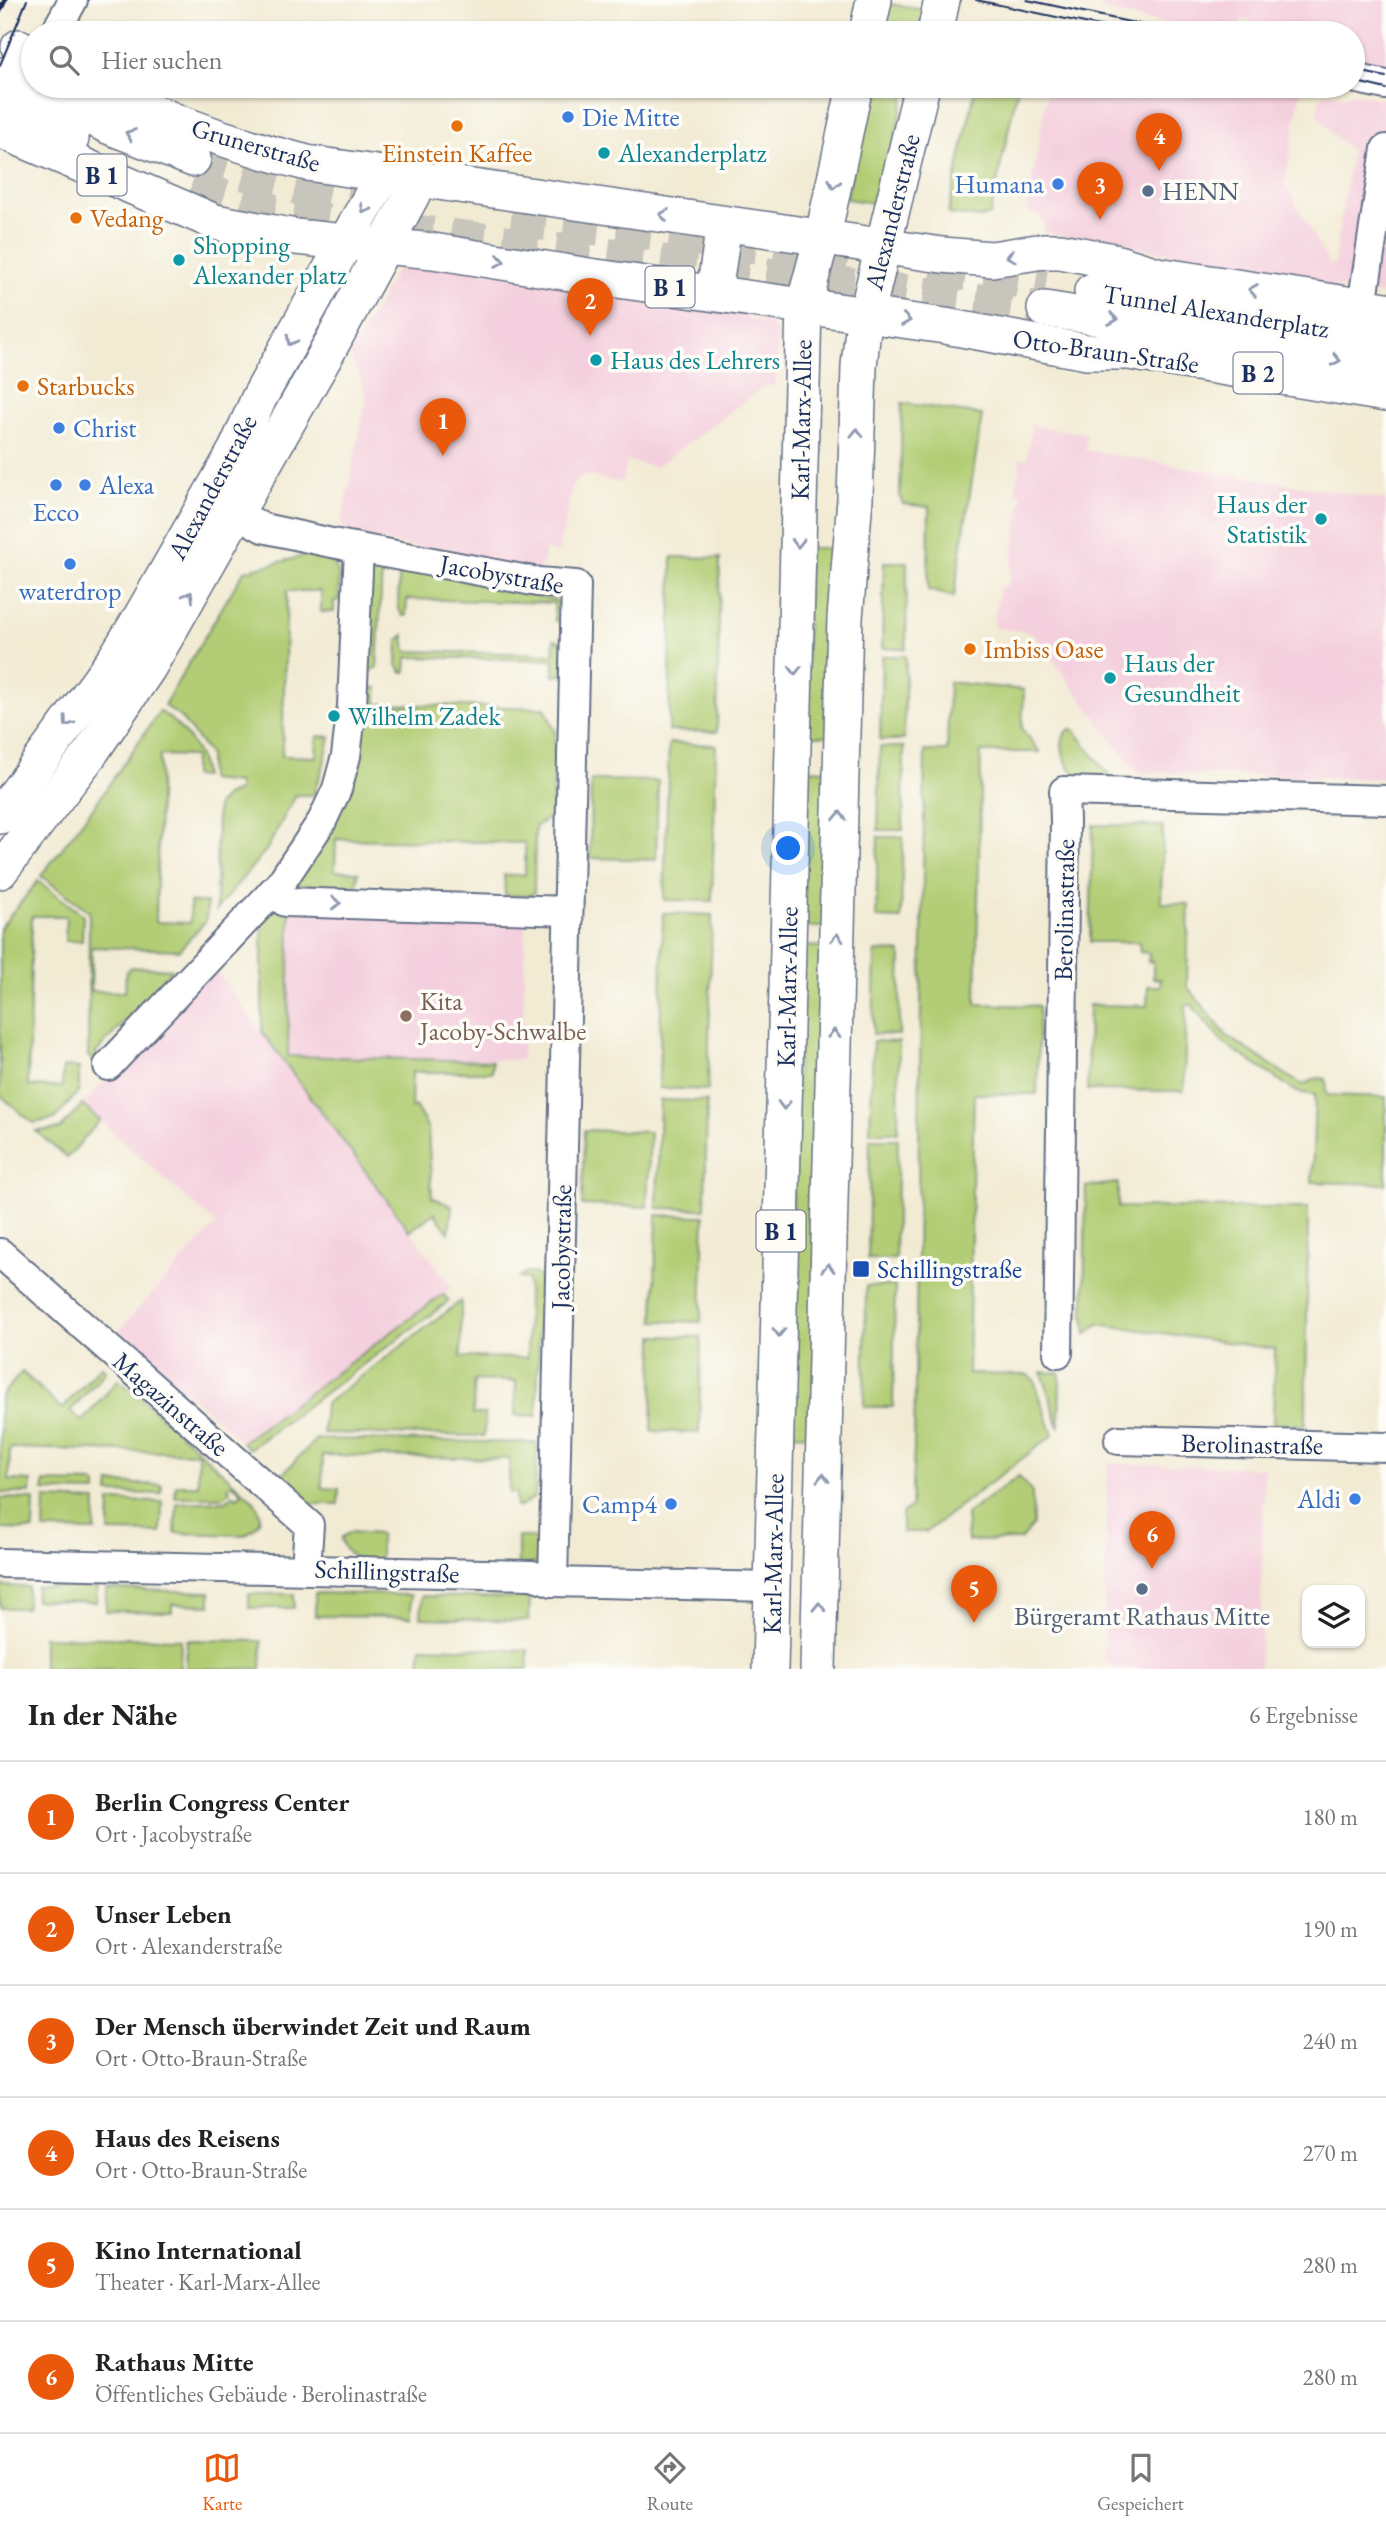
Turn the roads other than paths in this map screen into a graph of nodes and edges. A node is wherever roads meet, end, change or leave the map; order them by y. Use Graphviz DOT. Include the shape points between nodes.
graph roads {
  1 [pos="73,0"];
  2 [pos="874,0"];
  3 [pos="942,0"];
  4 [pos="62,21"];
  5 [pos="870,21"];
  6 [pos="937,21"];
  7 [pos="1365,81"];
  8 [pos="1386,85"];
  9 [pos="62,98"];
  10 [pos="123,98"];
  11 [pos="852,98"];
  12 [pos="919,98"];
  13 [pos="3,140"];
  14 [pos="1386,149"];
  15 [pos="192,173"];
  16 [pos="383,175"];
  17 [pos="419,180"];
  18 [pos="724,224"];
  19 [pos="822,238"];
  20 [pos="346,242"];
  21 [pos="385,246"];
  22 [pos="883,248"];
  23 [pos="713,293"];
  24 [pos="804,305"];
  25 [pos="1374,308"];
  26 [pos="867,315"];
  27 [pos="1386,337"];
  28 [pos="1386,369"];
  29 [pos="1386,394"];
  30 [pos="236,513"];
  31 [pos="359,548"];
  32 [pos="1386,800"];
  33 [pos="0,816"];
  34 [pos="0,871"];
  35 [pos="272,892"];
  36 [pos="568,911"];
  37 [pos="108,1066"];
  38 [pos="0,1254"];
  39 [pos="1058,1353"];
  40 [pos="1119,1440"];
  41 [pos="1386,1447"];
  42 [pos="0,1563"];
  43 [pos="306,1569"];
  44 [pos="553,1582"];
  45 [pos="773,1587"];
  46 [pos="771,1669"];
  47 [pos="818,1669"];
  1 -- 4 [label="street"];
  2 -- 5 [label="main road"];
  3 -- 6 [label="main road"];
  7 -- 8 [label="street"];
  9 -- 15 [label="main road"];
  10 -- 16 [label="main road, Grunerstraße" via="264,152"];
  11 -- 19 [label="main road, one-way"];
  12 -- 22 [label="main road, Alexanderstraße"];
  13 -- 20 [label="main road, B 1" via="215,222"];
  14 -- 25 [label="street"];
  16 -- 17 [label="main road"];
  16 -- 20 [label="main road, Alexanderstraße, one-way"];
  18 -- 17 [label="main road, one-way"];
  17 -- 21 [label="main road, Alexanderstraße"];
  18 -- 19 [label="main road"];
  18 -- 23 [label="main road"];
  19 -- 22 [label="main road"];
  19 -- 24 [label="main road, Karl-Marx-Allee"];
  20 -- 21 [label="main road, B 1"];
  20 -- 33 [label="main road, Alexanderstraße, one-way" via="141,617"];
  21 -- 23 [label="main road, Alexanderstraße / B 1, one-way"];
  21 -- 30 [label="main road, Alexanderstraße"];
  25 -- 22 [label="main road, one-way" via="1157,275 1060,251 975,259"];
  22 -- 26 [label="main road, Alexanderstraße / B 1"];
  23 -- 24 [label="main road, Alexanderstraße / B 1"];
  24 -- 26 [label="main road, Alexanderstraße / B 2"];
  24 -- 45 [label="main road, Karl-Marx-Allee / B 1, one-way"];
  26 -- 29 [label="main road, Otto-Braun-Straße / B 2, one-way"];
  47 -- 26 [label="main road, Karl-Marx-Allee / B 1, one-way" via="846,592 855,499 859,354"];
  27 -- 28 [label="main road, Tunnel Alexanderplatz, one-way" via="1046,297 1171,329"];
  30 -- 31 [label="street, Jacobystraße" via="263,528"];
  34 -- 30 [label="main road, Alexanderstraße, one-way" via="133,691"];
  31 -- 35 [label="street" via="346,756 322,821"];
  31 -- 36 [label="street, Jacobystraße" via="576,585"];
  32 -- 39 [label="street, Berolinastraße" via="1064,791"];
  35 -- 36 [label="street, one-way" via="285,902"];
  35 -- 37 [label="street"];
  36 -- 44 [label="street, Jacobystraße"];
  38 -- 43 [label="street, Magazinstraße" via="309,1525"];
  40 -- 41 [label="street, Berolinastraße"];
  42 -- 43 [label="street, Schillingstraße"];
  43 -- 44 [label="street, Schillingstraße" via="532,1575"];
  44 -- 45 [label="street, Schillingstraße"];
  45 -- 46 [label="main road, Karl-Marx-Allee / B 1"];
}
